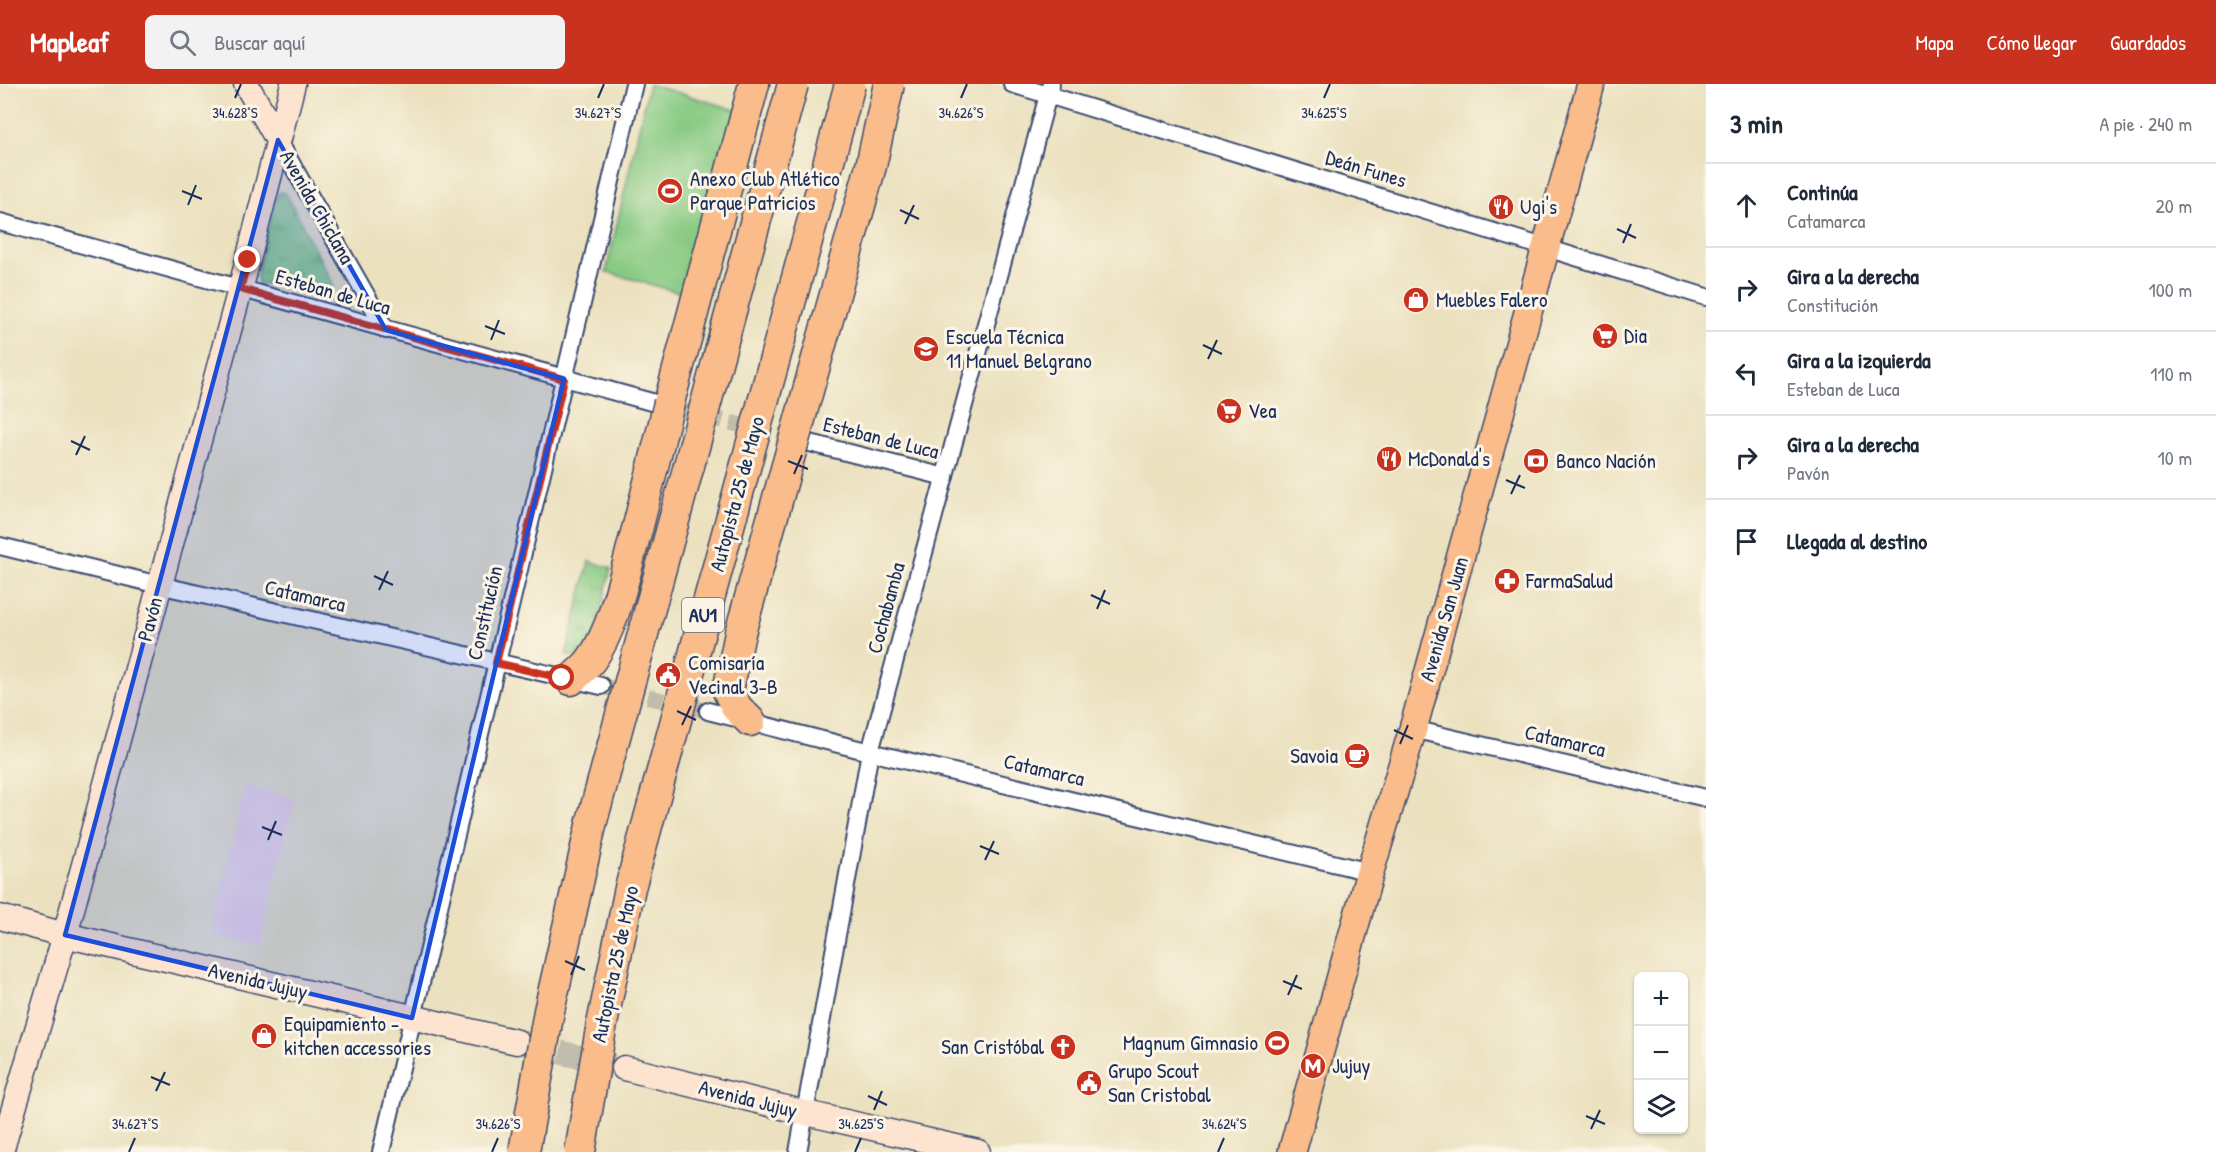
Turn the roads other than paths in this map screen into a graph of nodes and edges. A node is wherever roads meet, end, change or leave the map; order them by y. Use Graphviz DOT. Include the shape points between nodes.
graph roads {
  1 [pos="246,84"];
  2 [pos="293,84"];
  3 [pos="634,84"];
  4 [pos="754,84"];
  5 [pos="793,84"];
  6 [pos="850,84"];
  7 [pos="890,84"];
  8 [pos="1012,84"];
  9 [pos="1591,84"];
  10 [pos="1050,90"];
  11 [pos="278,140"];
  12 [pos="0,222"];
  13 [pos="1547,248"];
  14 [pos="240,289"];
  15 [pos="1706,297"];
  16 [pos="386,330"];
  17 [pos="564,379"];
  18 [pos="655,403"];
  19 [pos="806,442"];
  20 [pos="945,477"];
  21 [pos="0,546"];
  22 [pos="159,585"];
  23 [pos="496,663"];
  24 [pos="571,680"];
  25 [pos="601,686"];
  26 [pos="708,711"];
  27 [pos="750,721"];
  28 [pos="1413,729"];
  29 [pos="870,752"];
  30 [pos="1706,798"];
  31 [pos="1370,872"];
  32 [pos="0,917"];
  33 [pos="64,935"];
  34 [pos="412,1018"];
  35 [pos="517,1042"];
  36 [pos="624,1068"];
  37 [pos="806,1113"];
  38 [pos="1,1152"];
  39 [pos="381,1152"];
  40 [pos="524,1152"];
  41 [pos="580,1152"];
  42 [pos="798,1152"];
  43 [pos="978,1152"];
  44 [pos="1292,1152"];
  1 -- 11 [label="street, Avenida Chiclana"];
  2 -- 11 [label="street, Pavón"];
  3 -- 17 [label="street, Constitución"];
  4 -- 24 [label="highway, bridge" via="610,621 591,660"];
  5 -- 40 [label="highway, AU1, bridge" via="592,821 549,1011"];
  6 -- 41 [label="highway, Autopista 25 de Mayo / AU1, bridge" via="630,888"];
  7 -- 27 [label="highway, bridge" via="871,166 740,633 728,691 736,708"];
  8 -- 10 [label="street, Deán Funes"];
  9 -- 13 [label="main road, Avenida San Juan"];
  10 -- 13 [label="street, Deán Funes"];
  10 -- 20 [label="street, Cochabamba"];
  11 -- 14 [label="street, Pavón"];
  11 -- 16 [label="street, Avenida Chiclana"];
  12 -- 14 [label="street, Esteban de Luca"];
  13 -- 15 [label="street, Deán Funes"];
  13 -- 28 [label="main road, Avenida San Juan"];
  14 -- 16 [label="street, Esteban de Luca"];
  14 -- 22 [label="street, Pavón"];
  16 -- 17 [label="street, Esteban de Luca"];
  17 -- 18 [label="street, Esteban de Luca"];
  17 -- 23 [label="street, Constitución"];
  19 -- 20 [label="street, Esteban de Luca"];
  20 -- 29 [label="street, Cochabamba"];
  21 -- 22 [label="street, Catamarca"];
  22 -- 23 [label="street, Catamarca"];
  22 -- 33 [label="street, Pavón"];
  23 -- 24 [label="street, Catamarca"];
  23 -- 34 [label="street, Constitución"];
  24 -- 25 [label="street, Catamarca"];
  26 -- 27 [label="street, Catamarca"];
  27 -- 29 [label="street, Catamarca"];
  28 -- 30 [label="street, Catamarca"];
  28 -- 31 [label="main road, Avenida San Juan"];
  29 -- 31 [label="street, Catamarca"];
  29 -- 37 [label="street, Cochabamba"];
  31 -- 44 [label="main road, Avenida San Juan"];
  32 -- 33 [label="street, Avenida Jujuy"];
  33 -- 34 [label="street, Avenida Jujuy"];
  33 -- 38 [label="street, Pavón"];
  34 -- 35 [label="street, Avenida Jujuy"];
  34 -- 39 [label="street, Constitución"];
  36 -- 37 [label="street, Avenida Jujuy"];
  37 -- 42 [label="street, Cochabamba"];
  37 -- 43 [label="street, Avenida Jujuy"];
}
